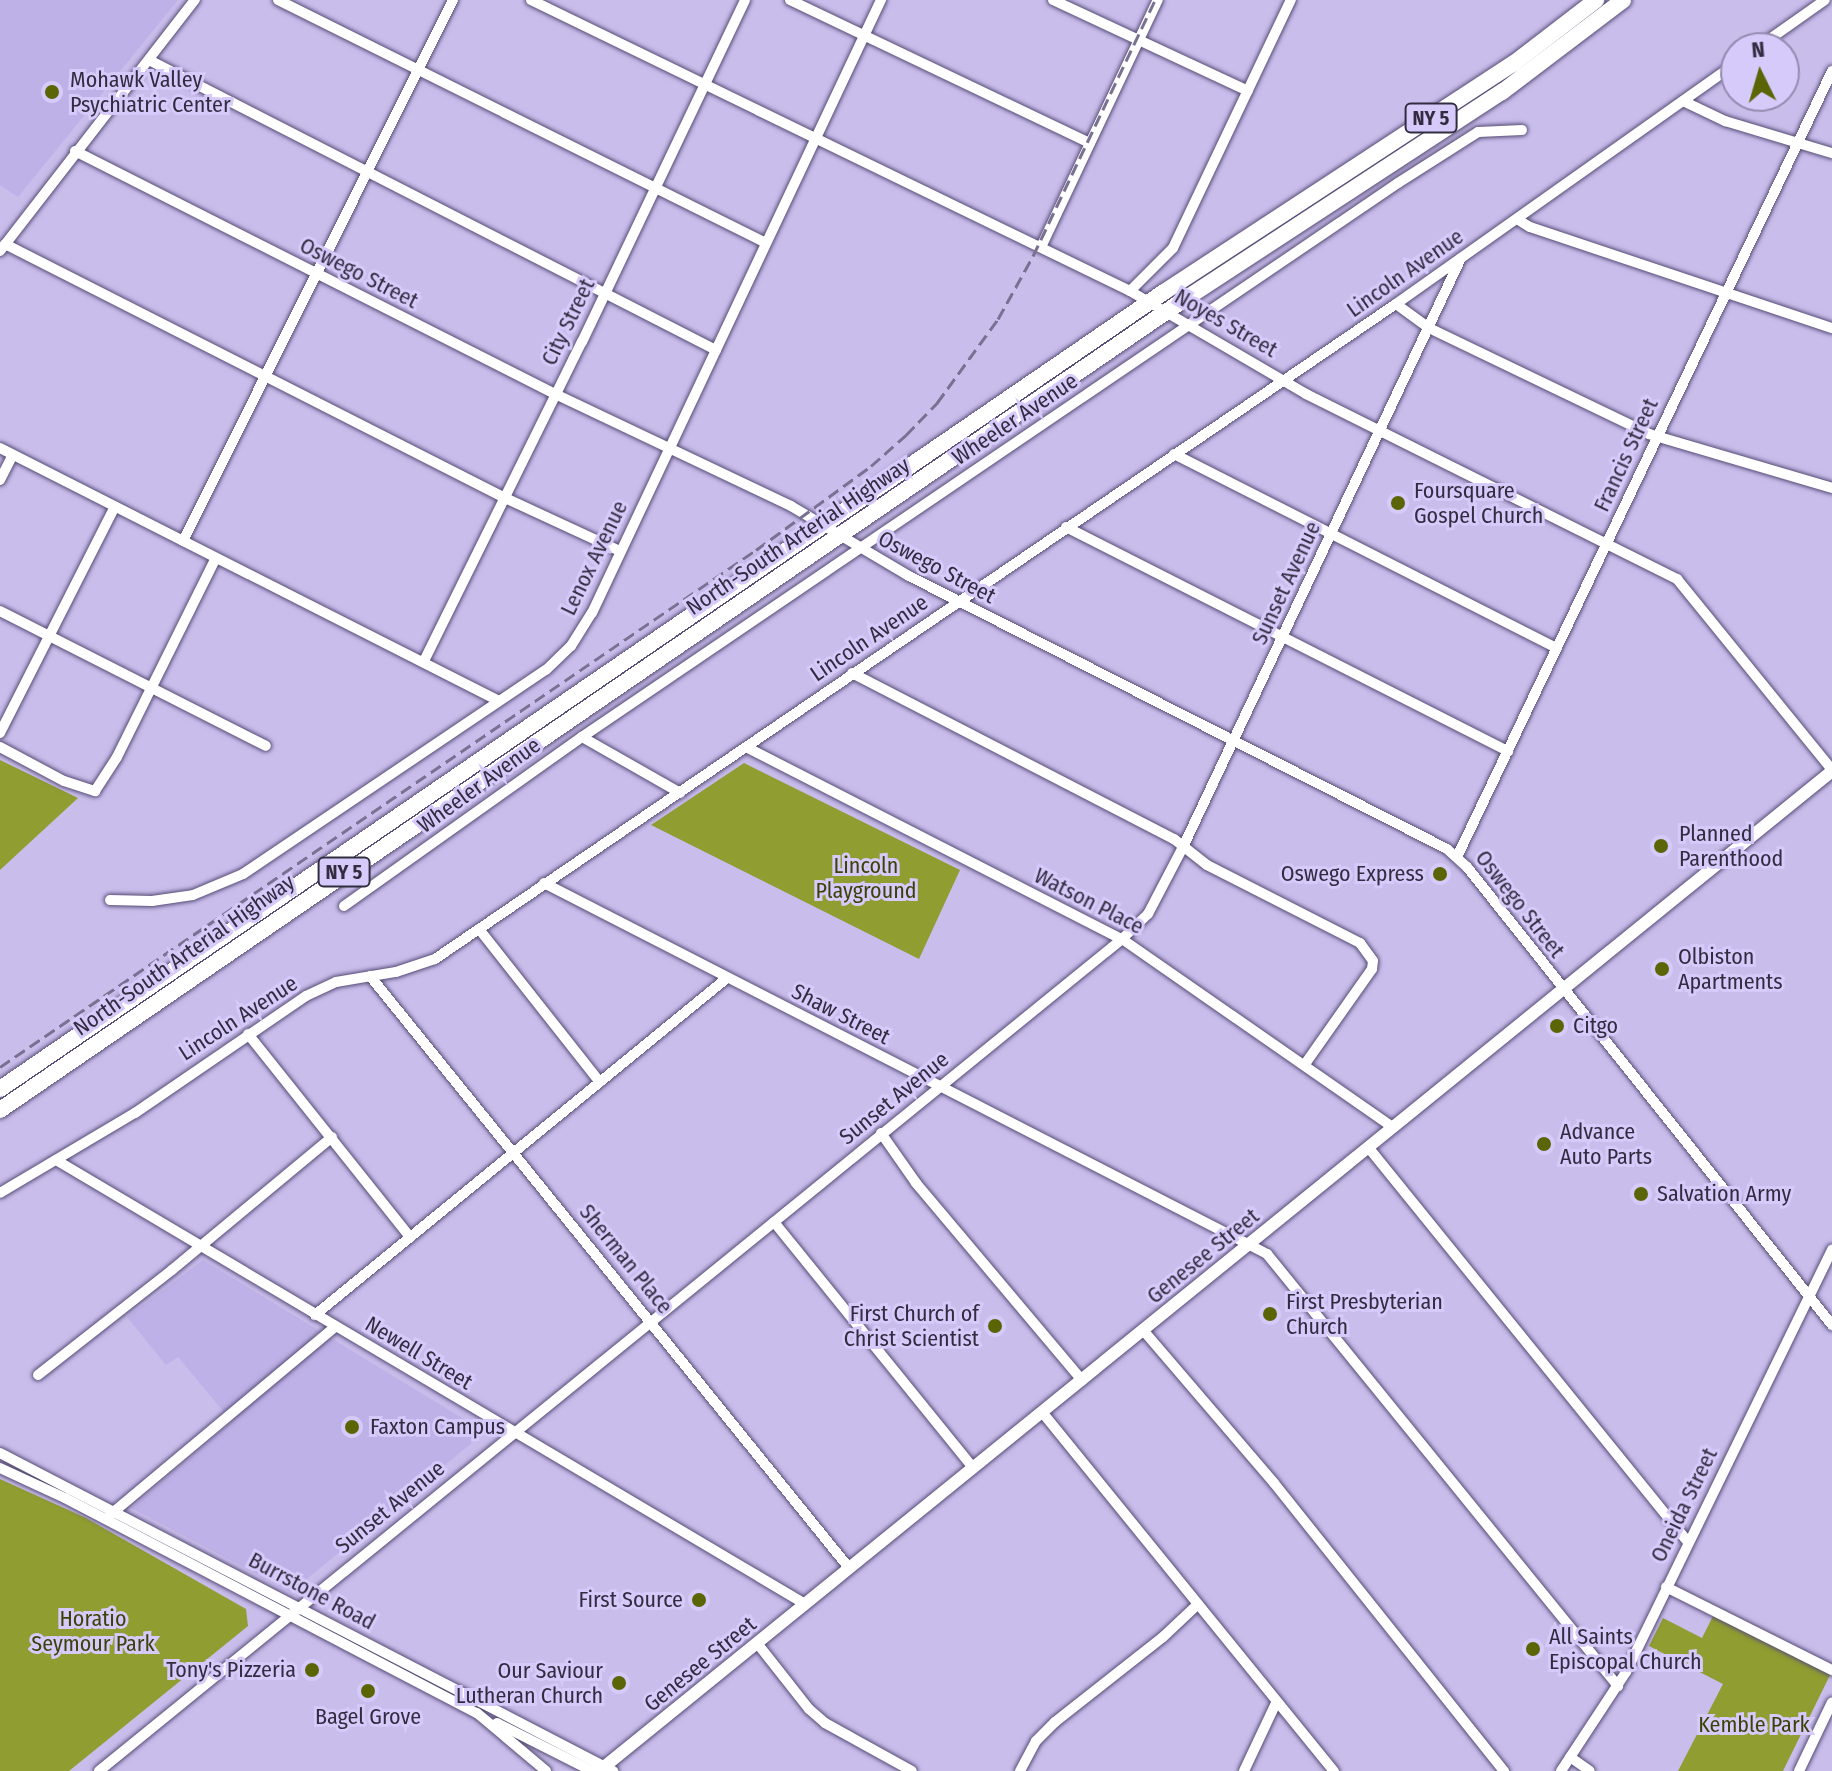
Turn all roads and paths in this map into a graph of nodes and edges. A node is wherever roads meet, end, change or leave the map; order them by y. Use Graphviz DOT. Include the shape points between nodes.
graph roads {
  1 [pos="195,0"];
  2 [pos="278,0"];
  3 [pos="453,0"];
  4 [pos="531,0"];
  5 [pos="745,0"];
  6 [pos="790,0"];
  7 [pos="881,0"];
  8 [pos="1053,0"];
  9 [pos="1158,0"];
  10 [pos="1290,0"];
  11 [pos="1596,0"];
  12 [pos="1623,0"];
  13 [pos="1825,0"];
  14 [pos="1780,32"];
  15 [pos="864,36"];
  16 [pos="1138,41"];
  17 [pos="149,60"];
  18 [pos="419,70"];
  19 [pos="1720,74"];
  20 [pos="1831,75"];
  21 [pos="705,86"];
  22 [pos="1248,91"];
  23 [pos="1683,101"];
  24 [pos="1522,130"];
  25 [pos="816,139"];
  26 [pos="1797,142"];
  27 [pos="1090,143"];
  28 [pos="75,151"];
  29 [pos="1832,153"];
  30 [pos="368,172"];
  31 [pos="654,187"];
  32 [pos="1517,219"];
  33 [pos="766,243"];
  34 [pos="2,247"];
  35 [pos="1041,247"];
  36 [pos="1461,258"];
  37 [pos="314,274"];
  38 [pos="605,291"];
  39 [pos="1130,291"];
  40 [pos="1724,293"];
  41 [pos="1150,302"];
  42 [pos="1396,304"];
  43 [pos="1166,312"];
  44 [pos="1190,325"];
  45 [pos="1429,328"];
  46 [pos="1832,328"];
  47 [pos="716,350"];
  48 [pos="264,376"];
  49 [pos="1283,380"];
  50 [pos="555,394"];
  51 [pos="1380,430"];
  52 [pos="1658,436"];
  53 [pos="0,448"];
  54 [pos="670,448"];
  55 [pos="1174,454"];
  56 [pos="13,455"];
  57 [pos="0,480"];
  58 [pos="1832,488"];
  59 [pos="503,497"];
  60 [pos="115,506"];
  61 [pos="821,525"];
  62 [pos="1066,527"];
  63 [pos="1331,534"];
  64 [pos="838,536"];
  65 [pos="183,541"];
  66 [pos="1607,543"];
  67 [pos="859,548"];
  68 [pos="620,551"];
  69 [pos="216,558"];
  70 [pos="958,601"];
  71 [pos="0,611"];
  72 [pos="50,635"];
  73 [pos="1283,636"];
  74 [pos="1556,648"];
  75 [pos="424,661"];
  76 [pos="852,673"];
  77 [pos="151,687"];
  78 [pos="499,701"];
  79 [pos="0,733"];
  80 [pos="582,737"];
  81 [pos="1234,739"];
  82 [pos="266,746"];
  83 [pos="0,747"];
  84 [pos="746,747"];
  85 [pos="1508,751"];
  86 [pos="1832,770"];
  87 [pos="680,793"];
  88 [pos="1183,847"];
  89 [pos="1457,857"];
  90 [pos="544,883"];
  91 [pos="110,900"];
  92 [pos="344,906"];
  93 [pos="479,929"];
  94 [pos="1122,939"];
  95 [pos="370,976"];
  96 [pos="727,978"];
  97 [pos="1562,989"];
  98 [pos="248,1034"];
  99 [pos="1305,1064"];
  100 [pos="600,1082"];
  101 [pos="940,1087"];
  102 [pos="0,1089"];
  103 [pos="0,1110"];
  104 [pos="1393,1127"];
  105 [pos="881,1133"];
  106 [pos="332,1137"];
  107 [pos="1368,1147"];
  108 [pos="513,1152"];
  109 [pos="56,1160"];
  110 [pos="0,1193"];
  111 [pos="774,1222"];
  112 [pos="410,1237"];
  113 [pos="1250,1243"];
  114 [pos="199,1246"];
  115 [pos="1832,1250"];
  116 [pos="1808,1296"];
  117 [pos="315,1315"];
  118 [pos="651,1319"];
  119 [pos="1832,1325"];
  120 [pos="335,1327"];
  121 [pos="1143,1330"];
  122 [pos="38,1375"];
  123 [pos="1082,1380"];
  124 [pos="1042,1412"];
  125 [pos="514,1432"];
  126 [pos="0,1453"];
  127 [pos="0,1468"];
  128 [pos="973,1468"];
  129 [pos="110,1515"];
  130 [pos="1688,1542"];
  131 [pos="849,1568"];
  132 [pos="1666,1587"];
  133 [pos="805,1604"];
  134 [pos="1198,1604"];
  135 [pos="300,1606"];
  136 [pos="289,1614"];
  137 [pos="757,1643"];
  138 [pos="1832,1670"];
  139 [pos="1618,1686"];
  140 [pos="1277,1701"];
  141 [pos="1832,1702"];
  142 [pos="477,1713"];
  143 [pos="1570,1757"];
  144 [pos="114,1766"];
  145 [pos="602,1770"];
  146 [pos="99,1771"];
  147 [pos="546,1771"];
  148 [pos="912,1771"];
  149 [pos="1020,1771"];
  150 [pos="1244,1771"];
  151 [pos="1334,1771"];
  152 [pos="1504,1771"];
  153 [pos="1561,1771"];
  154 [pos="1590,1771"];
  155 [pos="1799,1771"];
  1 -- 17 [label="street"];
  2 -- 18 [label="street"];
  3 -- 18 [label="street"];
  4 -- 21 [label="street, Noyes Street"];
  5 -- 21 [label="street, City Street"];
  6 -- 15 [label="street"];
  7 -- 15 [label="street, Lenox Avenue"];
  8 -- 16 [label="street"];
  9 -- 16 [label="street"];
  10 -- 22 [label="street"];
  11 -- 41 [label="highway, North-South Arterial Highway / NY 5" via="1513,64"];
  12 -- 43 [label="highway, North-South Arterial Highway / NY 5" via="1502,92"];
  13 -- 14 [label="street"];
  15 -- 25 [label="street, Lenox Avenue"];
  15 -- 27 [label="street"];
  16 -- 22 [label="street"];
  16 -- 27 [label="street"];
  17 -- 28 [label="street"];
  17 -- 30 [label="street"];
  18 -- 30 [label="street"];
  18 -- 31 [label="street"];
  19 -- 23 [label="street, Lincoln Avenue"];
  20 -- 26 [label="street, Francis Street"];
  21 -- 25 [label="street, Noyes Street"];
  21 -- 31 [label="street, City Street"];
  22 -- 39 [label="street" via="1173,248"];
  23 -- 26 [label="street" via="1725,121"];
  23 -- 32 [label="street, Lincoln Avenue"];
  24 -- 44 [label="street, Wheeler Avenue" via="1478,132"];
  25 -- 33 [label="street, Lenox Avenue"];
  25 -- 35 [label="street, Noyes Street"];
  26 -- 29 [label="street"];
  26 -- 40 [label="street, Francis Street"];
  27 -- 35 [label="street"];
  28 -- 34 [label="street"];
  28 -- 37 [label="street, Oswego Street"];
  30 -- 37 [label="street"];
  30 -- 38 [label="street"];
  31 -- 33 [label="street"];
  31 -- 38 [label="street, City Street"];
  32 -- 36 [label="street, Lincoln Avenue"];
  32 -- 40 [label="street"];
  33 -- 47 [label="street, Lenox Avenue"];
  34 -- 48 [label="street"];
  35 -- 39 [label="street, Noyes Street"];
  36 -- 42 [label="street, Lincoln Avenue"];
  36 -- 45 [label="street, Sunset Avenue"];
  37 -- 48 [label="street"];
  37 -- 50 [label="street, Oswego Street"];
  38 -- 47 [label="street"];
  38 -- 50 [label="street, City Street"];
  39 -- 41 [label="street, Noyes Street"];
  40 -- 46 [label="street"];
  40 -- 52 [label="street, Francis Street"];
  41 -- 43 [label="street, Noyes Street"];
  41 -- 61 [label="highway, North-South Arterial Highway / NY 5"];
  42 -- 45 [label="street"];
  42 -- 49 [label="street, Lincoln Avenue"];
  43 -- 44 [label="street, Noyes Street"];
  43 -- 64 [label="highway, North-South Arterial Highway / NY 5"];
  44 -- 49 [label="street, Noyes Street"];
  44 -- 67 [label="street, Wheeler Avenue"];
  45 -- 51 [label="street, Sunset Avenue"];
  45 -- 52 [label="street"];
  47 -- 54 [label="street, Lenox Avenue"];
  48 -- 59 [label="street"];
  48 -- 65 [label="street"];
  49 -- 51 [label="street, Noyes Street"];
  49 -- 55 [label="street, Lincoln Avenue"];
  50 -- 54 [label="street, Oswego Street"];
  50 -- 59 [label="street, City Street"];
  51 -- 63 [label="street, Sunset Avenue"];
  51 -- 66 [label="street, Noyes Street"];
  52 -- 58 [label="street"];
  52 -- 66 [label="street, Francis Street"];
  53 -- 56 [label="street"];
  54 -- 61 [label="street, Oswego Street"];
  54 -- 68 [label="street, Lenox Avenue"];
  55 -- 62 [label="street, Lincoln Avenue"];
  55 -- 63 [label="street"];
  56 -- 57 [label="street"];
  56 -- 60 [label="street"];
  59 -- 68 [label="street"];
  59 -- 75 [label="street, City Street"];
  60 -- 65 [label="street"];
  60 -- 72 [label="street"];
  61 -- 64 [label="street, Oswego Street"];
  61 -- 102 [label="highway, North-South Arterial Highway / NY 5"];
  62 -- 70 [label="street, Lincoln Avenue"];
  62 -- 73 [label="street"];
  63 -- 73 [label="street, Sunset Avenue"];
  63 -- 74 [label="street"];
  64 -- 67 [label="street, Oswego Street"];
  64 -- 103 [label="highway, North-South Arterial Highway / NY 5"];
  65 -- 69 [label="street"];
  66 -- 74 [label="street, Francis Street"];
  66 -- 86 [label="street, Noyes Street" via="1677,579"];
  67 -- 70 [label="street, Oswego Street"];
  67 -- 80 [label="street, Wheeler Avenue"];
  68 -- 78 [label="street, Lenox Avenue" via="571,646"];
  69 -- 75 [label="street"];
  69 -- 77 [label="street"];
  70 -- 76 [label="street, Lincoln Avenue"];
  70 -- 81 [label="street, Oswego Street"];
  71 -- 72 [label="street"];
  72 -- 77 [label="street"];
  72 -- 79 [label="street"];
  73 -- 81 [label="street, Sunset Avenue"];
  73 -- 85 [label="street"];
  74 -- 85 [label="street, Francis Street"];
  75 -- 78 [label="street"];
  76 -- 84 [label="street, Lincoln Avenue"];
  76 -- 88 [label="street"];
  77 -- 82 [label="street"];
  77 -- 83 [label="street" via="101,785 90,792"];
  78 -- 91 [label="street, Lenox Avenue" via="220,887 152,901"];
  80 -- 87 [label="street"];
  80 -- 92 [label="street, Wheeler Avenue"];
  81 -- 88 [label="street, Sunset Avenue"];
  81 -- 89 [label="street, Oswego Street"];
  84 -- 87 [label="street, Lincoln Avenue"];
  84 -- 94 [label="street, Watson Place"];
  85 -- 89 [label="street, Francis Street"];
  86 -- 97 [label="main road, Genesee Street"];
  87 -- 90 [label="street, Lincoln Avenue"];
  88 -- 94 [label="street, Sunset Avenue" via="1159,898"];
  88 -- 99 [label="street" via="1207,865 1360,943 1373,961"];
  89 -- 97 [label="street, Oswego Street"];
  90 -- 93 [label="street, Lincoln Avenue"];
  90 -- 96 [label="street, Shaw Street"];
  93 -- 95 [label="street, Lincoln Avenue" via="420,966"];
  93 -- 100 [label="street"];
  94 -- 99 [label="street, Watson Place"];
  94 -- 101 [label="street, Sunset Avenue"];
  95 -- 98 [label="street, Lincoln Avenue" via="336,982 306,996"];
  95 -- 108 [label="street, Sherman Place"];
  96 -- 100 [label="street"];
  96 -- 101 [label="street, Shaw Street"];
  97 -- 104 [label="main road, Genesee Street"];
  97 -- 116 [label="street, Oswego Street"];
  98 -- 106 [label="street"];
  98 -- 109 [label="street, Lincoln Avenue" via="135,1113"];
  99 -- 104 [label="street, Watson Place"];
  100 -- 108 [label="street"];
  101 -- 105 [label="street, Sunset Avenue"];
  101 -- 113 [label="street, Shaw Street"];
  104 -- 107 [label="main road, Genesee Street"];
  105 -- 111 [label="street, Sunset Avenue"];
  105 -- 123 [label="street" via="916,1183"];
  106 -- 112 [label="street"];
  106 -- 114 [label="street"];
  107 -- 113 [label="main road, Genesee Street"];
  107 -- 130 [label="street"];
  108 -- 112 [label="street"];
  108 -- 118 [label="street, Sherman Place"];
  109 -- 110 [label="street, Lincoln Avenue"];
  109 -- 114 [label="street, Newell Street"];
  111 -- 118 [label="street, Sunset Avenue"];
  111 -- 128 [label="street"];
  112 -- 117 [label="street"];
  113 -- 121 [label="main road, Genesee Street"];
  113 -- 139 [label="street, Shaw Street" via="1277,1264"];
  114 -- 117 [label="street, Newell Street"];
  114 -- 122 [label="street"];
  115 -- 116 [label="street, Oneida Street"];
  116 -- 119 [label="street, Oswego Street"];
  116 -- 130 [label="street, Oneida Street"];
  117 -- 120 [label="street, Newell Street"];
  118 -- 125 [label="street, Sunset Avenue"];
  118 -- 131 [label="street, Sherman Place"];
  120 -- 125 [label="street, Newell Street"];
  120 -- 129 [label="street"];
  121 -- 123 [label="main road, Genesee Street"];
  121 -- 152 [label="street" via="1274,1483"];
  123 -- 124 [label="main road, Genesee Street"];
  124 -- 128 [label="main road, Genesee Street"];
  124 -- 134 [label="street"];
  125 -- 133 [label="street, Newell Street"];
  125 -- 135 [label="street, Sunset Avenue"];
  126 -- 129 [label="street, Burrstone Road"];
  127 -- 129 [label="street, Burrstone Road"];
  128 -- 131 [label="main road, Genesee Street"];
  129 -- 135 [label="street, Burrstone Road"];
  129 -- 136 [label="street, Burrstone Road"];
  130 -- 132 [label="street, Oneida Street"];
  131 -- 133 [label="main road, Genesee Street"];
  132 -- 138 [label="street"];
  132 -- 139 [label="street, Oneida Street"];
  133 -- 137 [label="main road, Genesee Street"];
  134 -- 140 [label="street"];
  134 -- 149 [label="street" via="1055,1722 1036,1741"];
  135 -- 136 [label="street, Sunset Avenue"];
  135 -- 145 [label="street, Burrstone Road"];
  136 -- 142 [label="street, Burrstone Road"];
  136 -- 144 [label="street, Sunset Avenue"];
  137 -- 145 [label="main road, Genesee Street"];
  137 -- 148 [label="street" via="825,1723"];
  139 -- 143 [label="street, Oneida Street"];
  140 -- 150 [label="street"];
  140 -- 151 [label="street"];
  141 -- 155 [label="street"];
  142 -- 145 [label="street"];
  142 -- 147 [label="street, Burrstone Road"];
  143 -- 153 [label="street, Oneida Street"];
  143 -- 154 [label="street"];
  144 -- 146 [label="street, Sunset Avenue"];
}
